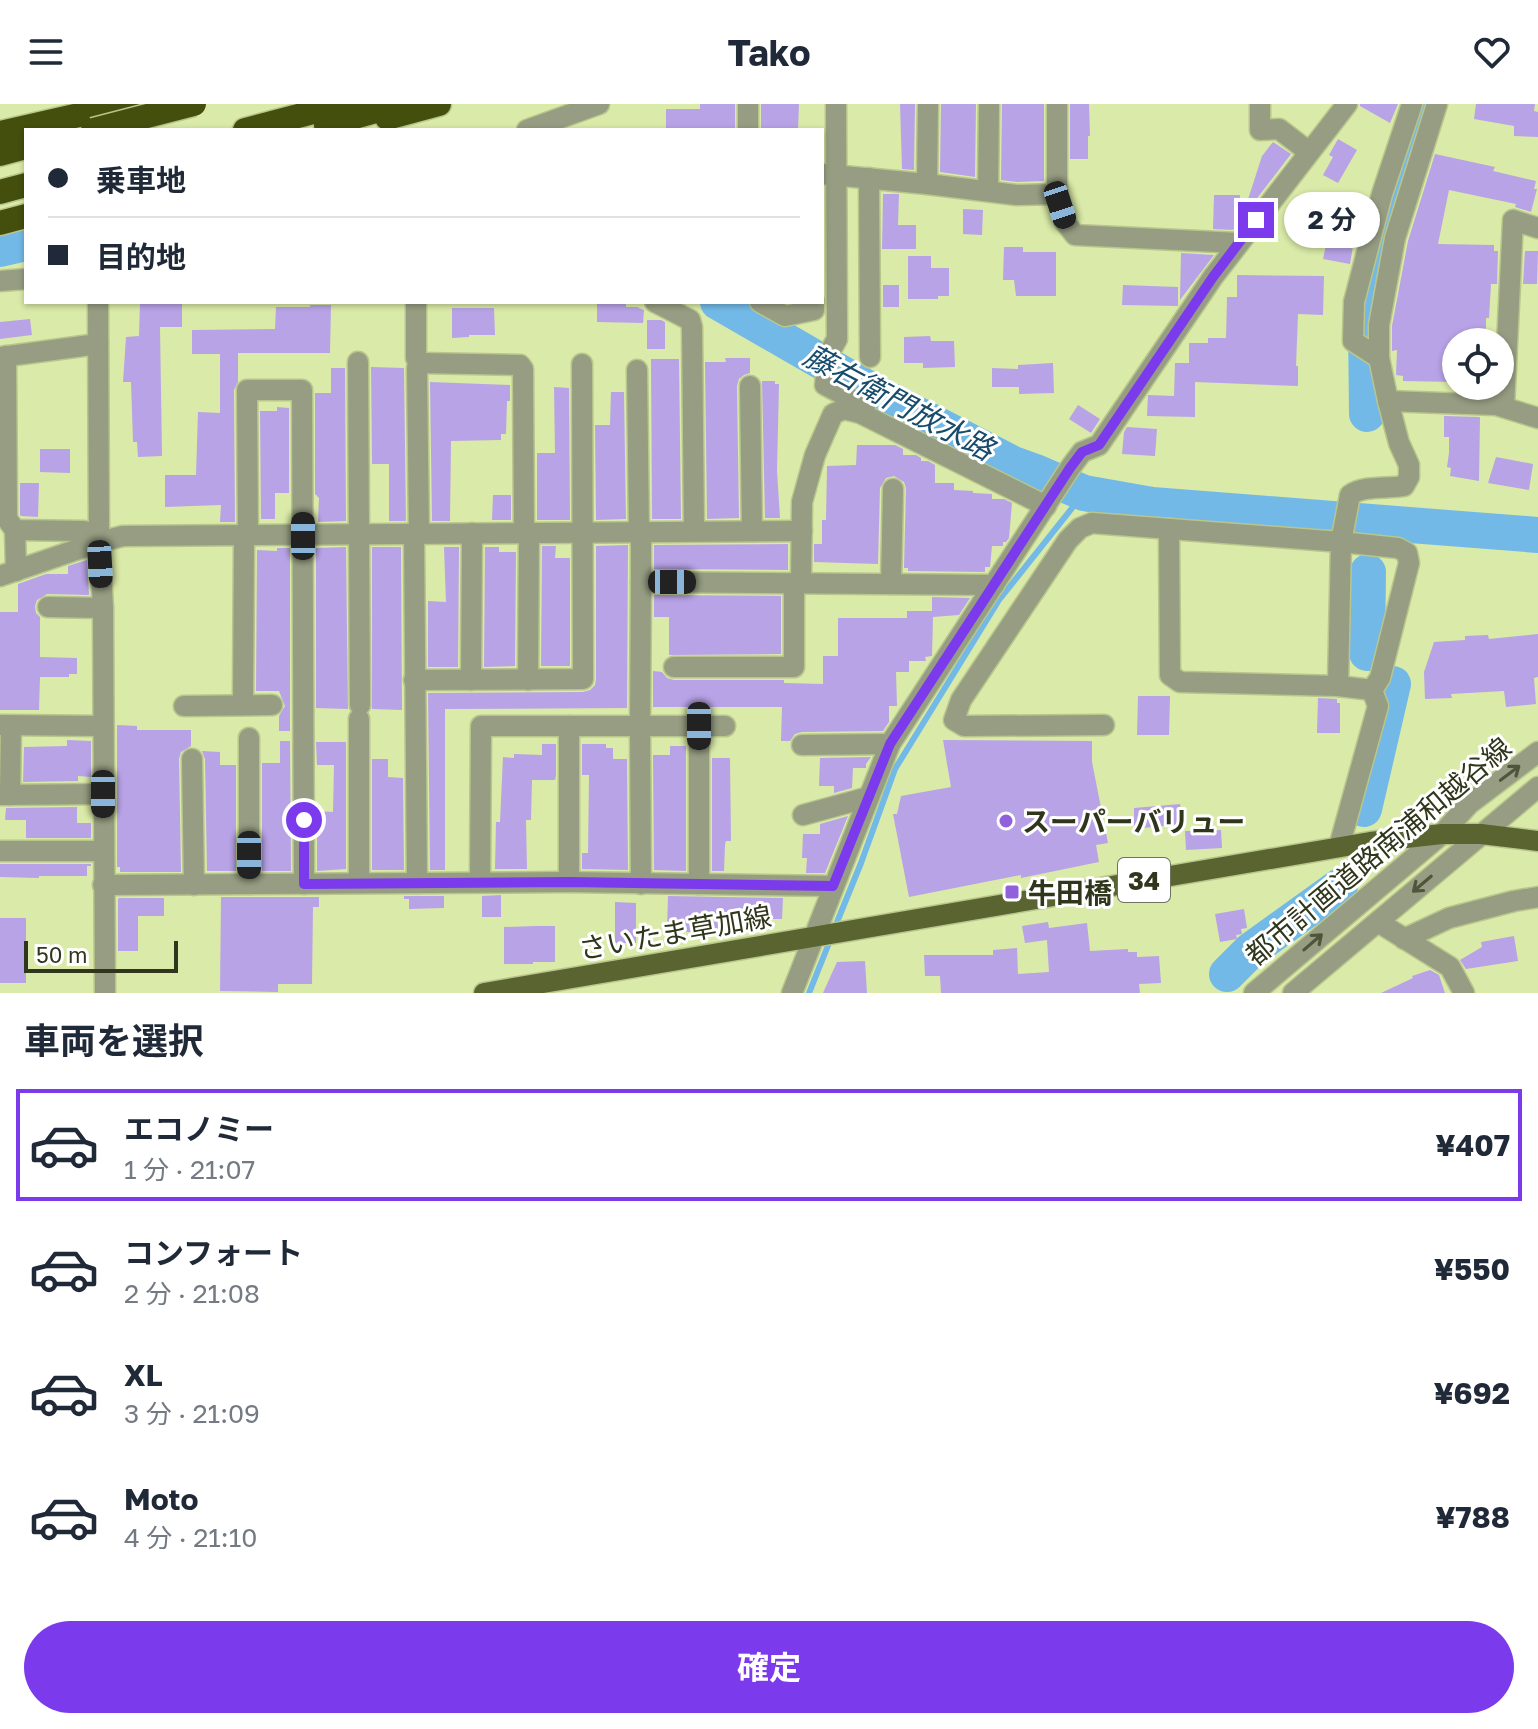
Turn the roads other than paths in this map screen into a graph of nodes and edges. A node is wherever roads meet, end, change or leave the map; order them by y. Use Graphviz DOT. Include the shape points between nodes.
graph roads {
  1 [pos="54,104"];
  2 [pos="127,104"];
  3 [pos="194,104"];
  4 [pos="344,104"];
  5 [pos="401,104"];
  6 [pos="439,104"];
  7 [pos="599,104"];
  8 [pos="748,104"];
  9 [pos="836,104"];
  10 [pos="928,104"];
  11 [pos="989,104"];
  12 [pos="1057,104"];
  13 [pos="1260,104"];
  14 [pos="1347,104"];
  15 [pos="1412,104"];
  16 [pos="1437,104"];
  17 [pos="99,118"];
  18 [pos="34,128"];
  19 [pos="253,128"];
  20 [pos="311,128"];
  21 [pos="350,128"];
  22 [pos="533,128"];
  23 [pos="748,128"];
  24 [pos="24,129"];
  25 [pos="1,133"];
  26 [pos="24,146"];
  27 [pos="1309,152"];
  28 [pos="829,174"];
  29 [pos="869,178"];
  30 [pos="927,184"];
  31 [pos="24,186"];
  32 [pos="988,191"];
  33 [pos="0,192"];
  34 [pos="1057,194"];
  35 [pos="24,197"];
  36 [pos="0,203"];
  37 [pos="24,217"];
  38 [pos="0,223"];
  39 [pos="1538,228"];
  40 [pos="1239,243"];
  41 [pos="24,279"];
  42 [pos="0,281"];
  43 [pos="98,304"];
  44 [pos="416,304"];
  45 [pos="659,304"];
  46 [pos="764,304"];
  47 [pos="814,304"];
  48 [pos="98,344"];
  49 [pos="3,356"];
  50 [pos="870,357"];
  51 [pos="1379,358"];
  52 [pos="358,362"];
  53 [pos="421,363"];
  54 [pos="582,364"];
  55 [pos="637,370"];
  56 [pos="750,386"];
  57 [pos="1388,401"];
  58 [pos="1504,407"];
  59 [pos="860,413"];
  60 [pos="1538,418"];
  61 [pos="893,489"];
  62 [pos="1046,506"];
  63 [pos="1169,529"];
  64 [pos="15,530"];
  65 [pos="694,530"];
  66 [pos="640,531"];
  67 [pos="752,531"];
  68 [pos="802,531"];
  69 [pos="526,532"];
  70 [pos="584,532"];
  71 [pos="472,533"];
  72 [pos="417,534"];
  73 [pos="359,535"];
  74 [pos="303,536"];
  75 [pos="246,537"];
  76 [pos="1342,538"];
  77 [pos="99,539"];
  78 [pos="8,573"];
  79 [pos="641,582"];
  80 [pos="798,583"];
  81 [pos="891,584"];
  82 [pos="994,585"];
  83 [pos="48,607"];
  84 [pos="103,608"];
  85 [pos="674,667"];
  86 [pos="414,680"];
  87 [pos="471,680"];
  88 [pos="528,680"];
  89 [pos="1338,686"];
  90 [pos="1372,690"];
  91 [pos="243,705"];
  92 [pos="272,705"];
  93 [pos="184,706"];
  94 [pos="1104,725"];
  95 [pos="5,726"];
  96 [pos="103,726"];
  97 [pos="569,726"];
  98 [pos="640,726"];
  99 [pos="699,726"];
  100 [pos="725,726"];
  101 [pos="249,738"];
  102 [pos="890,744"];
  103 [pos="802,745"];
  104 [pos="1538,752"];
  105 [pos="192,759"];
  106 [pos="1538,787"];
  107 [pos="103,794"];
  108 [pos="5,795"];
  109 [pos="869,797"];
  110 [pos="803,815"];
  111 [pos="1442,834"];
  112 [pos="1481,834"];
  113 [pos="1538,841"];
  114 [pos="1339,847"];
  115 [pos="0,851"];
  116 [pos="103,851"];
  117 [pos="480,882"];
  118 [pos="569,882"];
  119 [pos="359,883"];
  120 [pos="417,883"];
  121 [pos="249,884"];
  122 [pos="304,884"];
  123 [pos="641,884"];
  124 [pos="699,884"];
  125 [pos="103,885"];
  126 [pos="194,885"];
  127 [pos="833,886"];
  128 [pos="1538,897"];
  129 [pos="1378,922"];
  130 [pos="818,935"];
  131 [pos="1404,939"];
  132 [pos="105,993"];
  133 [pos="484,993"];
  134 [pos="792,993"];
  135 [pos="1254,993"];
  136 [pos="1293,993"];
  137 [pos="1464,993"];
  1 -- 25 [label="highway"];
  2 -- 17 [label="highway"];
  3 -- 17 [label="highway, bridge"];
  4 -- 19 [label="highway"];
  5 -- 20 [label="highway"];
  6 -- 21 [label="highway"];
  7 -- 22 [label="street"];
  8 -- 23 [label="street"];
  9 -- 28 [label="street"];
  10 -- 30 [label="street"];
  11 -- 32 [label="street"];
  12 -- 34 [label="street"];
  13 -- 27 [label="street" via="1260,130 1279,129"];
  14 -- 27 [label="street"];
  15 -- 51 [label="street" via="1354,302 1353,341"];
  16 -- 51 [label="street" via="1395,238 1379,325"];
  17 -- 18 [label="highway"];
  24 -- 25 [label="highway"];
  25 -- 26 [label="highway"];
  27 -- 40 [label="street"];
  28 -- 29 [label="street"];
  28 -- 59 [label="street" via="837,339 828,355 825,385 865,406"];
  29 -- 30 [label="street"];
  29 -- 50 [label="street"];
  30 -- 32 [label="street"];
  31 -- 33 [label="highway"];
  32 -- 34 [label="street"];
  34 -- 40 [label="street" via="1075,235"];
  35 -- 36 [label="highway"];
  37 -- 38 [label="highway"];
  39 -- 58 [label="street" via="1513,220"];
  40 -- 62 [label="street" via="1099,445 1082,452"];
  41 -- 42 [label="street"];
  43 -- 48 [label="street"];
  44 -- 53 [label="street" via="416,358"];
  45 -- 65 [label="street" via="690,320 692,327"];
  46 -- 47 [label="street" via="785,316 814,310"];
  48 -- 49 [label="street"];
  48 -- 77 [label="street"];
  49 -- 64 [label="street" via="7,519"];
  51 -- 57 [label="street"];
  52 -- 73 [label="street"];
  53 -- 69 [label="street" via="523,369"];
  53 -- 72 [label="street"];
  54 -- 70 [label="street"];
  55 -- 66 [label="street"];
  56 -- 67 [label="street"];
  57 -- 58 [label="street"];
  57 -- 76 [label="street" via="1409,477 1404,486 1358,489 1350,495"];
  58 -- 60 [label="street"];
  59 -- 62 [label="street"];
  59 -- 68 [label="street" via="844,409 833,414 808,478"];
  61 -- 81 [label="street"];
  62 -- 82 [label="street"];
  63 -- 76 [label="street"];
  63 -- 89 [label="street" via="1170,675 1180,682"];
  63 -- 94 [label="street" via="1092,523 1080,528 961,700 954,720 964,726"];
  64 -- 77 [label="street" via="84,531"];
  64 -- 78 [label="street"];
  65 -- 66 [label="street"];
  65 -- 67 [label="street"];
  66 -- 70 [label="street"];
  66 -- 79 [label="street"];
  67 -- 68 [label="street"];
  68 -- 80 [label="street"];
  69 -- 70 [label="street"];
  69 -- 71 [label="street"];
  69 -- 88 [label="street"];
  70 -- 88 [label="street" via="583,679"];
  71 -- 72 [label="street"];
  71 -- 87 [label="street"];
  72 -- 73 [label="street"];
  72 -- 86 [label="street"];
  73 -- 74 [label="street"];
  73 -- 119 [label="street"];
  74 -- 75 [label="street"];
  74 -- 75 [label="street" via="302,390 247,390"];
  74 -- 122 [label="street"];
  75 -- 77 [label="street"];
  75 -- 91 [label="street"];
  76 -- 89 [label="street"];
  76 -- 90 [label="street" via="1398,548 1407,553 1409,563 1380,678"];
  77 -- 78 [label="street"];
  77 -- 84 [label="street"];
  79 -- 80 [label="street"];
  79 -- 98 [label="street"];
  80 -- 81 [label="street"];
  80 -- 85 [label="street" via="794,667"];
  81 -- 82 [label="street"];
  82 -- 102 [label="street"];
  83 -- 84 [label="street"];
  84 -- 96 [label="street"];
  86 -- 87 [label="street"];
  86 -- 120 [label="street"];
  87 -- 88 [label="street"];
  89 -- 90 [label="street"];
  90 -- 114 [label="street" via="1378,706"];
  91 -- 92 [label="street"];
  91 -- 93 [label="street"];
  95 -- 96 [label="street"];
  95 -- 108 [label="street"];
  96 -- 107 [label="street"];
  97 -- 98 [label="street"];
  97 -- 117 [label="street" via="481,726"];
  97 -- 118 [label="street"];
  98 -- 99 [label="street"];
  98 -- 123 [label="street"];
  99 -- 100 [label="street"];
  99 -- 124 [label="street"];
  101 -- 121 [label="street"];
  102 -- 103 [label="street"];
  102 -- 109 [label="street"];
  111 -- 104 [label="street, 都市計画道路南浦和越谷線, one-way" via="1469,804"];
  105 -- 126 [label="street"];
  106 -- 112 [label="street, 都市計画道路南浦和越谷線"];
  107 -- 108 [label="street"];
  107 -- 116 [label="street"];
  109 -- 110 [label="street"];
  109 -- 127 [label="street"];
  111 -- 112 [label="main road, さいたま草加線 / 34"];
  111 -- 114 [label="main road, さいたま草加線 / 34"];
  135 -- 111 [label="street, 都市計画道路南浦和越谷線, one-way"];
  112 -- 113 [label="main road, さいたま草加線 / 34"];
  112 -- 129 [label="street, 都市計画道路南浦和越谷線, one-way"];
  114 -- 130 [label="main road, さいたま草加線 / 34"];
  115 -- 116 [label="street"];
  116 -- 125 [label="street"];
  117 -- 118 [label="street"];
  117 -- 120 [label="street"];
  118 -- 123 [label="street"];
  119 -- 120 [label="street"];
  119 -- 122 [label="street"];
  121 -- 122 [label="street"];
  121 -- 126 [label="street"];
  123 -- 124 [label="street"];
  124 -- 127 [label="street"];
  125 -- 126 [label="street"];
  125 -- 132 [label="street"];
  127 -- 130 [label="street"];
  128 -- 131 [label="street" via="1449,918"];
  129 -- 131 [label="street"];
  129 -- 136 [label="street, 都市計画道路南浦和越谷線"];
  130 -- 133 [label="main road, さいたま草加線 / 34"];
  130 -- 134 [label="street"];
  131 -- 137 [label="street" via="1450,967"];
}
